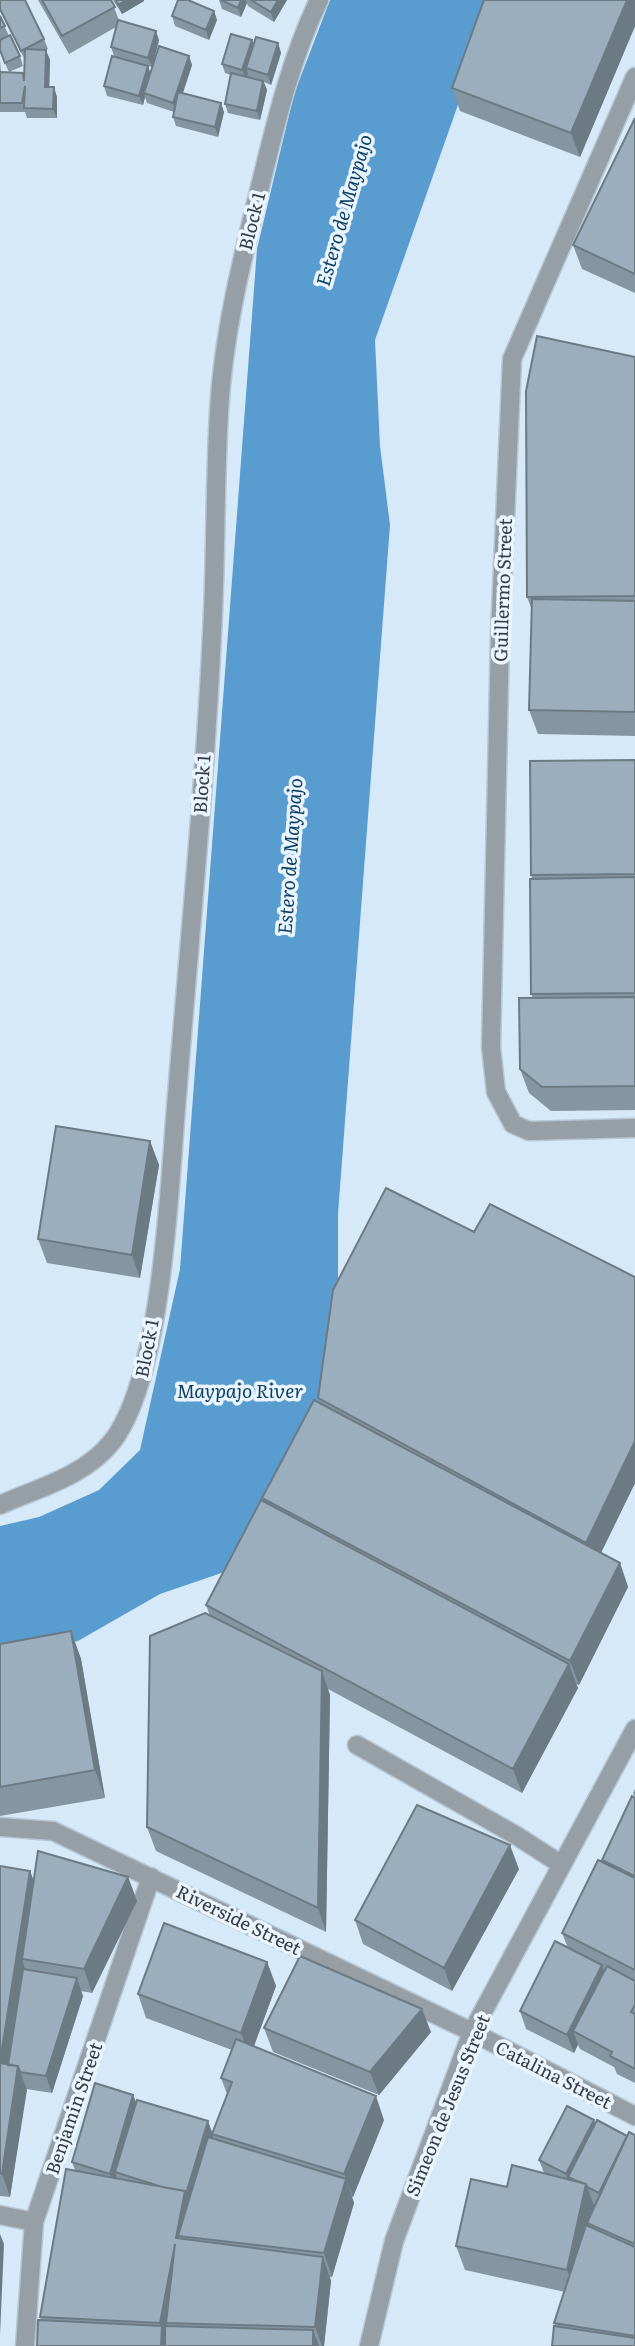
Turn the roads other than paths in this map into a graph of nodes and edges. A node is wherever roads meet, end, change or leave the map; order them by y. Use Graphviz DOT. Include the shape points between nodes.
graph roads {
  1 [pos="319,0"];
  2 [pos="635,77"];
  3 [pos="635,1128"];
  4 [pos="0,1505"];
  5 [pos="635,1729"];
  6 [pos="357,1745"];
  7 [pos="0,1827"];
  8 [pos="562,1865"];
  9 [pos="151,1877"];
  10 [pos="472,2032"];
  11 [pos="635,2116"];
  12 [pos="0,2215"];
  13 [pos="34,2222"];
  14 [pos="25,2346"];
  15 [pos="369,2346"];
  1 -- 4 [label="street, Block 1" via="300,41 277,116 236,284 219,408 213,614 196,852 165,1243 146,1359 137,1395 111,1443 79,1472"];
  2 -- 3 [label="street, Guillermo Street" via="512,359 500,636 491,1047 496,1092 513,1124 529,1130"];
  5 -- 8 [label="street, Simeon de Jesus Street"];
  6 -- 8 [label="street"];
  7 -- 9 [label="street, Riverside Street" via="53,1830"];
  8 -- 10 [label="street, Simeon de Jesus Street"];
  9 -- 10 [label="street, Riverside Street"];
  9 -- 13 [label="street, Benjamin Street"];
  10 -- 11 [label="street, Catalina Street"];
  10 -- 15 [label="street, Simeon de Jesus Street" via="394,2241"];
  12 -- 13 [label="street"];
  13 -- 14 [label="street, Benjamin Street"];
}
